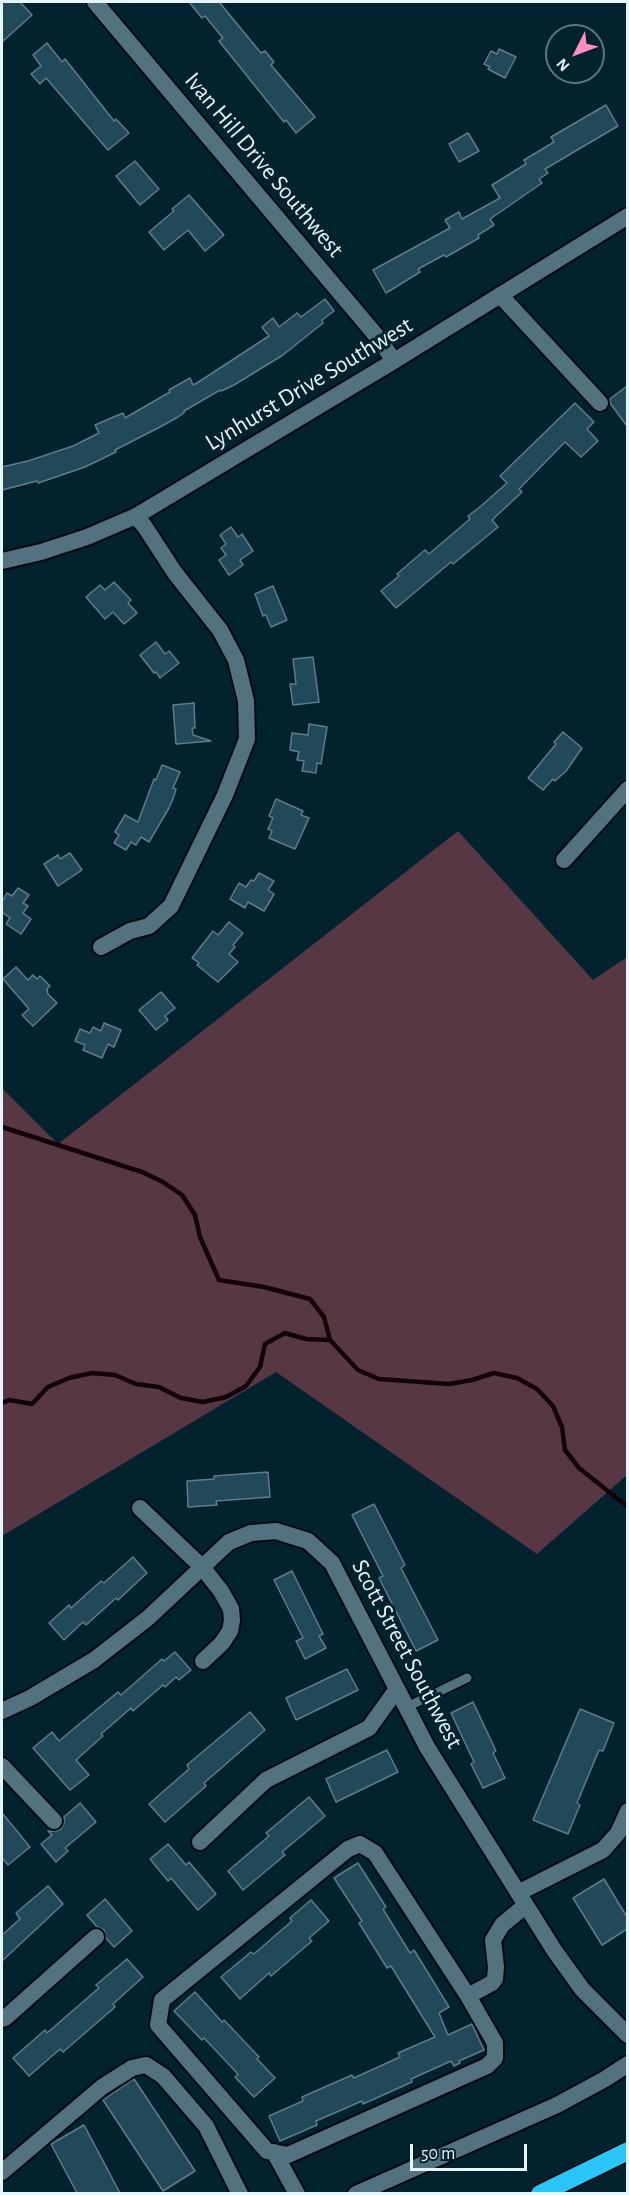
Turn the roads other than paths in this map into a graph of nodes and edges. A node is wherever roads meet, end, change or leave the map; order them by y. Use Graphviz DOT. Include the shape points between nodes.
graph roads {
  1 [pos="95,2"];
  2 [pos="627,216"];
  3 [pos="500,295"];
  4 [pos="394,361"];
  5 [pos="600,404"];
  6 [pos="136,516"];
  7 [pos="2,561"];
  8 [pos="627,789"];
  9 [pos="564,860"];
  10 [pos="101,947"];
  11 [pos="140,1508"];
  12 [pos="202,1568"];
  13 [pos="203,1661"];
  14 [pos="467,1678"];
  15 [pos="397,1689"];
  16 [pos="407,1707"];
  17 [pos="2,1712"];
  18 [pos="2,1766"];
  19 [pos="627,1810"];
  20 [pos="54,1821"];
  21 [pos="200,1842"];
  22 [pos="522,1899"];
  23 [pos="96,1937"];
  24 [pos="468,1996"];
  25 [pos="2,2019"];
  26 [pos="627,2035"];
  27 [pos="627,2064"];
  28 [pos="627,2151"];
  29 [pos="274,2152"];
  30 [pos="2,2172"];
  31 [pos="240,2193"];
  32 [pos="297,2193"];
  33 [pos="356,2193"];
  34 [pos="540,2193"];
  1 -- 4 [label="street, Ivan Hill Drive Southwest"];
  2 -- 3 [label="street, Lynhurst Drive Southwest"];
  3 -- 4 [label="street, Lynhurst Drive Southwest"];
  3 -- 5 [label="street"];
  4 -- 6 [label="street, Lynhurst Drive Southwest"];
  6 -- 7 [label="street, Lynhurst Drive Southwest" via="87,537"];
  6 -- 10 [label="street" via="220,630 236,660 246,701 247,739 225,795 171,906 149,926"];
  8 -- 9 [label="street"];
  11 -- 12 [label="street"];
  12 -- 13 [label="street" via="221,1591 232,1620 222,1643"];
  12 -- 15 [label="street, Scott Street Southwest" via="229,1542 251,1533 276,1531 308,1541 332,1563"];
  12 -- 17 [label="street, Scott Street Southwest" via="148,1618 94,1660"];
  14 -- 16 [label="lane"];
  15 -- 16 [label="street, Scott Street Southwest"];
  15 -- 21 [label="street" via="369,1728 266,1780"];
  16 -- 22 [label="street, Scott Street Southwest" via="427,1747"];
  18 -- 20 [label="street"];
  19 -- 22 [label="street" via="618,1833 603,1850"];
  22 -- 24 [label="street" via="493,1940 495,1978"];
  22 -- 26 [label="street, Scott Street Southwest" via="582,1989"];
  23 -- 25 [label="street"];
  24 -- 29 [label="street" via="495,2043 495,2058 487,2066 288,2155"];
  24 -- 29 [label="street" via="375,1853 360,1844 348,1849 162,2000 158,2025 267,2151"];
  27 -- 33 [label="street" via="557,2105"];
  28 -- 34 [label="highway"];
  29 -- 32 [label="street"];
  30 -- 31 [label="street" via="102,2087 132,2068 146,2065 163,2076 206,2126"];
}
